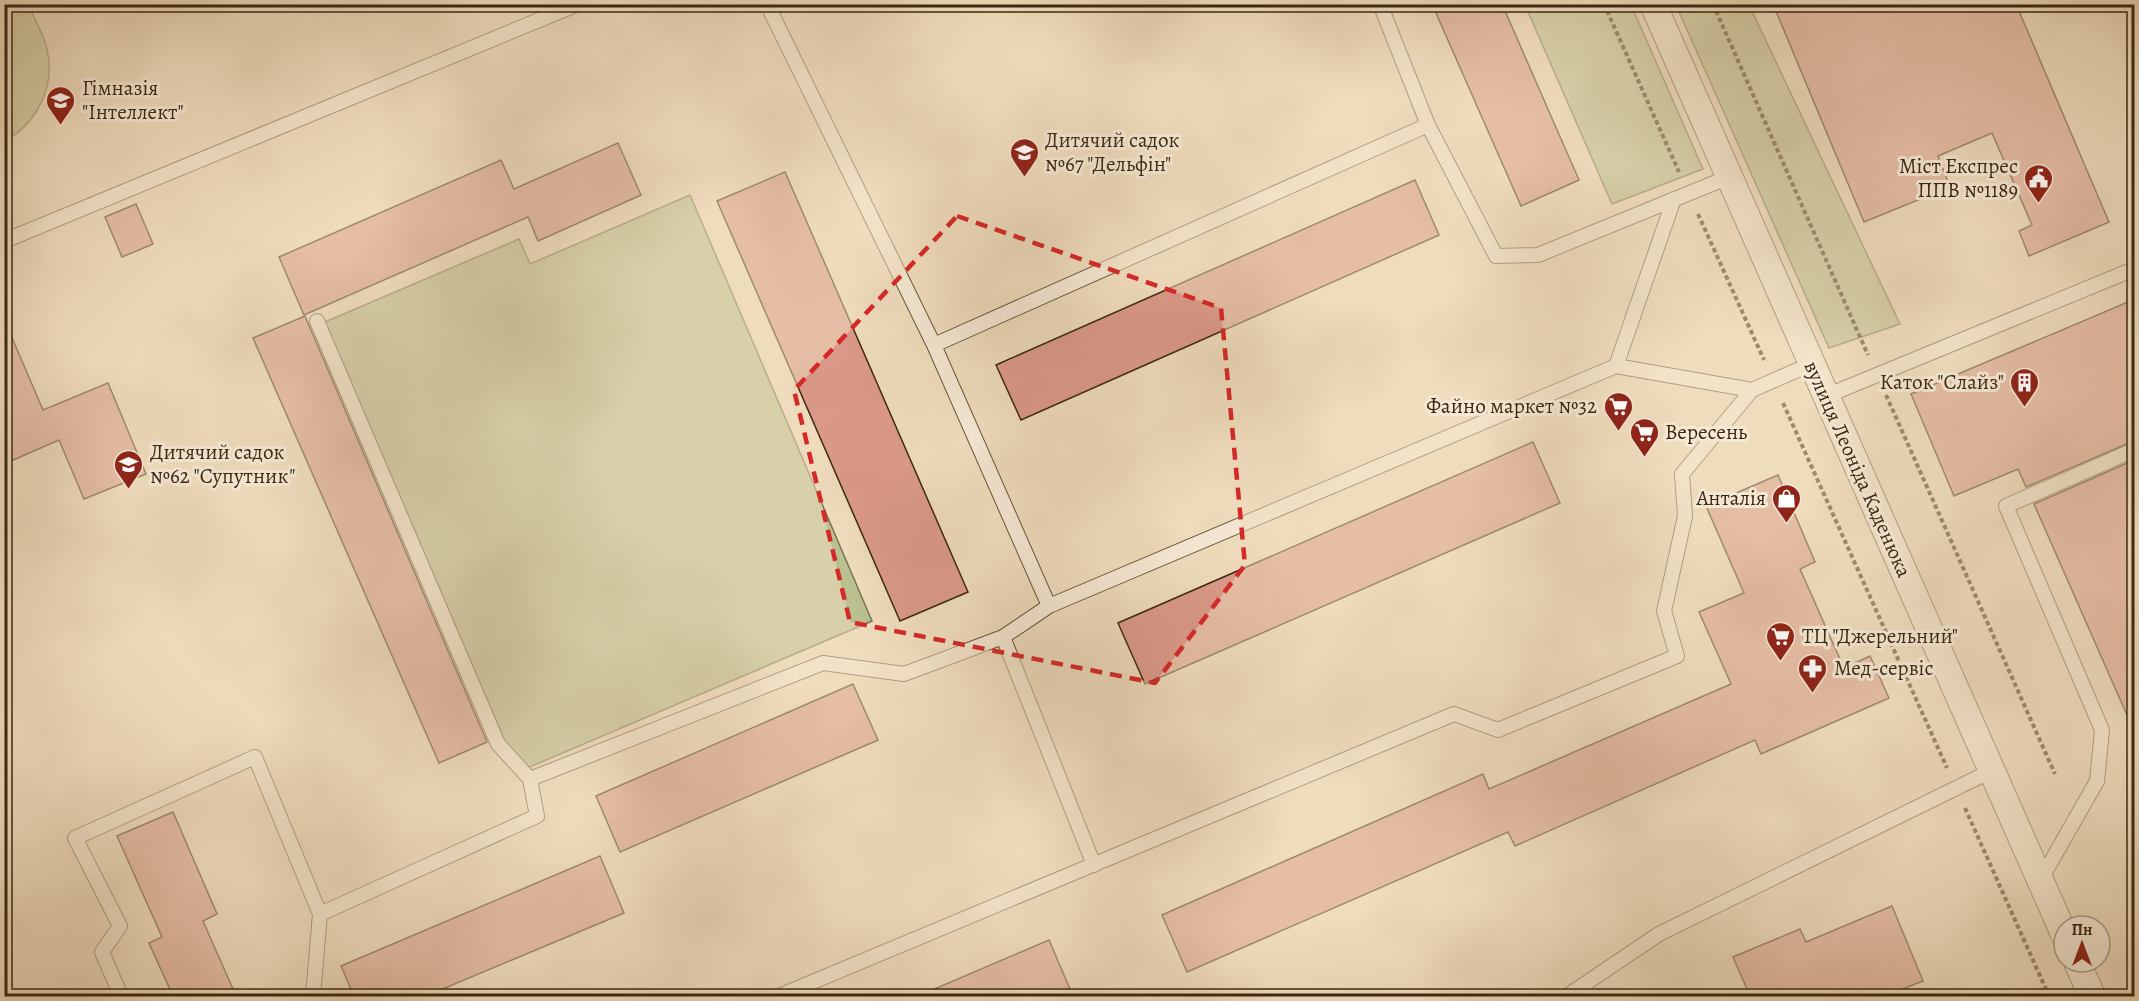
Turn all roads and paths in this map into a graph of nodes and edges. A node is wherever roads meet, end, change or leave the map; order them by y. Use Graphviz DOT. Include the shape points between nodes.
graph roads {
  1 [pos="578,4"];
  2 [pos="767,4"];
  3 [pos="1380,4"];
  4 [pos="1604,4"];
  5 [pos="1653,4"];
  6 [pos="1428,125"];
  7 [pos="1729,177"];
  8 [pos="1689,193"];
  9 [pos="1674,199"];
  10 [pos="4,241"];
  11 [pos="2134,269"];
  12 [pos="317,321"];
  13 [pos="934,345"];
  14 [pos="1811,364"];
  15 [pos="1616,366"];
  16 [pos="1773,381"];
  17 [pos="1752,390"];
  18 [pos="1826,396"];
  19 [pos="2134,450"];
  20 [pos="1049,606"];
  21 [pos="1003,637"];
  22 [pos="1991,771"];
  23 [pos="530,779"];
  24 [pos="1956,788"];
  25 [pos="1094,865"];
  26 [pos="2040,881"];
  27 [pos="320,914"];
  28 [pos="2055,914"];
  29 [pos="2082,974"];
  30 [pos="121,996"];
  31 [pos="314,996"];
  32 [pos="779,996"];
  33 [pos="1566,996"];
  34 [pos="2049,996"];
  35 [pos="2092,996"];
  1 -- 10 [label="lane"];
  2 -- 13 [label="lane"];
  3 -- 6 [label="lane"];
  4 -- 8 [label="path"];
  5 -- 7 [label="street, вулиця Леоніда Каденюка"];
  6 -- 9 [label="lane" via="1496,256 1538,255"];
  6 -- 13 [label="lane"];
  7 -- 8 [label="lane"];
  7 -- 14 [label="street, вулиця Леоніда Каденюка"];
  8 -- 9 [label="lane"];
  8 -- 16 [label="path"];
  9 -- 15 [label="lane"];
  11 -- 18 [label="lane"];
  12 -- 23 [label="lane" via="498,744"];
  13 -- 20 [label="lane"];
  14 -- 16 [label="lane"];
  14 -- 18 [label="street, вулиця Леоніда Каденюка"];
  15 -- 17 [label="lane"];
  15 -- 20 [label="lane"];
  16 -- 17 [label="lane"];
  16 -- 24 [label="path"];
  17 -- 25 [label="lane" via="1682,474 1685,516 1664,611 1677,656 1498,730 1454,714"];
  18 -- 22 [label="street, вулиця Леоніда Каденюка"];
  19 -- 26 [label="lane" via="2006,506 2102,730 2097,781"];
  20 -- 21 [label="lane"];
  21 -- 23 [label="lane" via="904,674 823,663"];
  21 -- 25 [label="lane"];
  22 -- 24 [label="lane"];
  22 -- 26 [label="street, вулиця Леоніда Каденюка"];
  23 -- 27 [label="lane" via="537,816"];
  24 -- 33 [label="lane" via="1659,934"];
  24 -- 34 [label="path"];
  25 -- 32 [label="lane"];
  26 -- 28 [label="street, вулиця Леоніда Каденюка"];
  27 -- 30 [label="lane" via="255,757 75,837 120,926 102,952"];
  27 -- 31 [label="lane"];
  29 -- 35 [label="street"];
}
